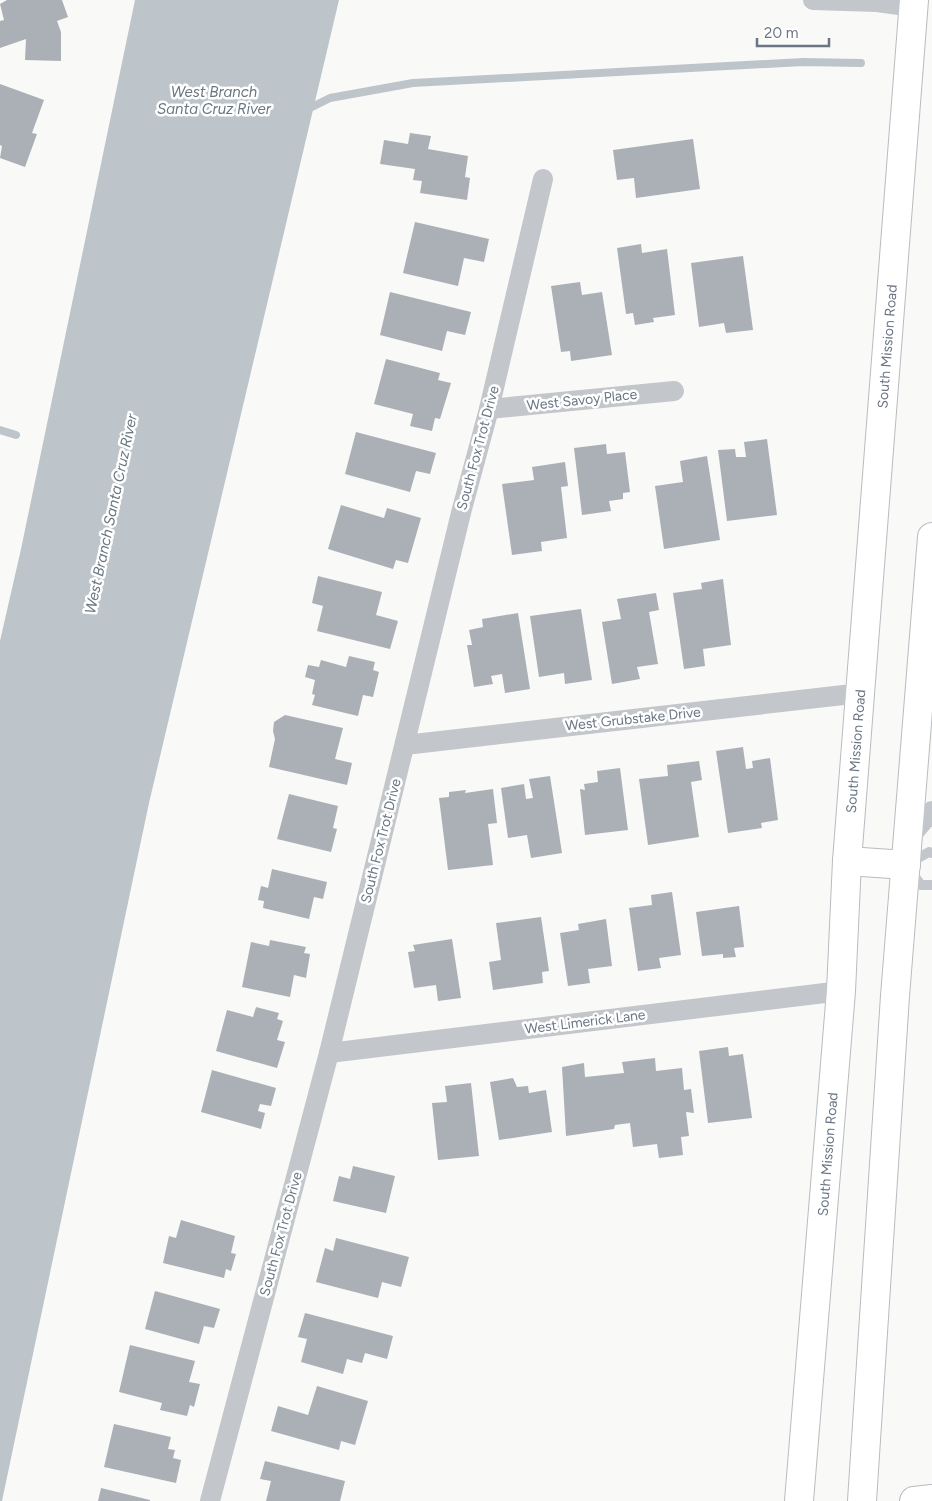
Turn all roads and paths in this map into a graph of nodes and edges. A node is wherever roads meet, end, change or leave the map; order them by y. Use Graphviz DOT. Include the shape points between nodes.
graph roads {
  1 [pos="813,0"];
  2 [pos="920,6"];
  3 [pos="543,179"];
  4 [pos="674,391"];
  5 [pos="489,409"];
  6 [pos="932,537"];
  7 [pos="861,693"];
  8 [pos="405,745"];
  9 [pos="932,811"];
  10 [pos="907,852"];
  11 [pos="932,852"];
  12 [pos="846,861"];
  13 [pos="932,885"];
  14 [pos="841,991"];
  15 [pos="329,1053"];
  16 [pos="932,1498"];
  17 [pos="210,1501"];
  18 [pos="799,1501"];
  19 [pos="862,1501"];
  20 [pos="914,1501"];
  1 -- 2 [label="street"];
  2 -- 7 [label="main road, South Mission Road"];
  3 -- 5 [label="street, South Fox Trot Drive"];
  4 -- 5 [label="street, West Savoy Place"];
  5 -- 8 [label="street, South Fox Trot Drive"];
  6 -- 10 [label="main road"];
  7 -- 8 [label="street, West Grubstake Drive"];
  7 -- 12 [label="main road, South Mission Road"];
  8 -- 15 [label="street, South Fox Trot Drive"];
  9 -- 10 [label="street"];
  10 -- 11 [label="lane"];
  10 -- 12 [label="main road"];
  10 -- 13 [label="lane" via="922,885"];
  10 -- 19 [label="main road"];
  12 -- 14 [label="main road, South Mission Road"];
  14 -- 15 [label="street, West Limerick Lane"];
  14 -- 18 [label="main road, South Mission Road"];
  15 -- 17 [label="street, South Fox Trot Drive"];
  16 -- 20 [label="main road"];
}
